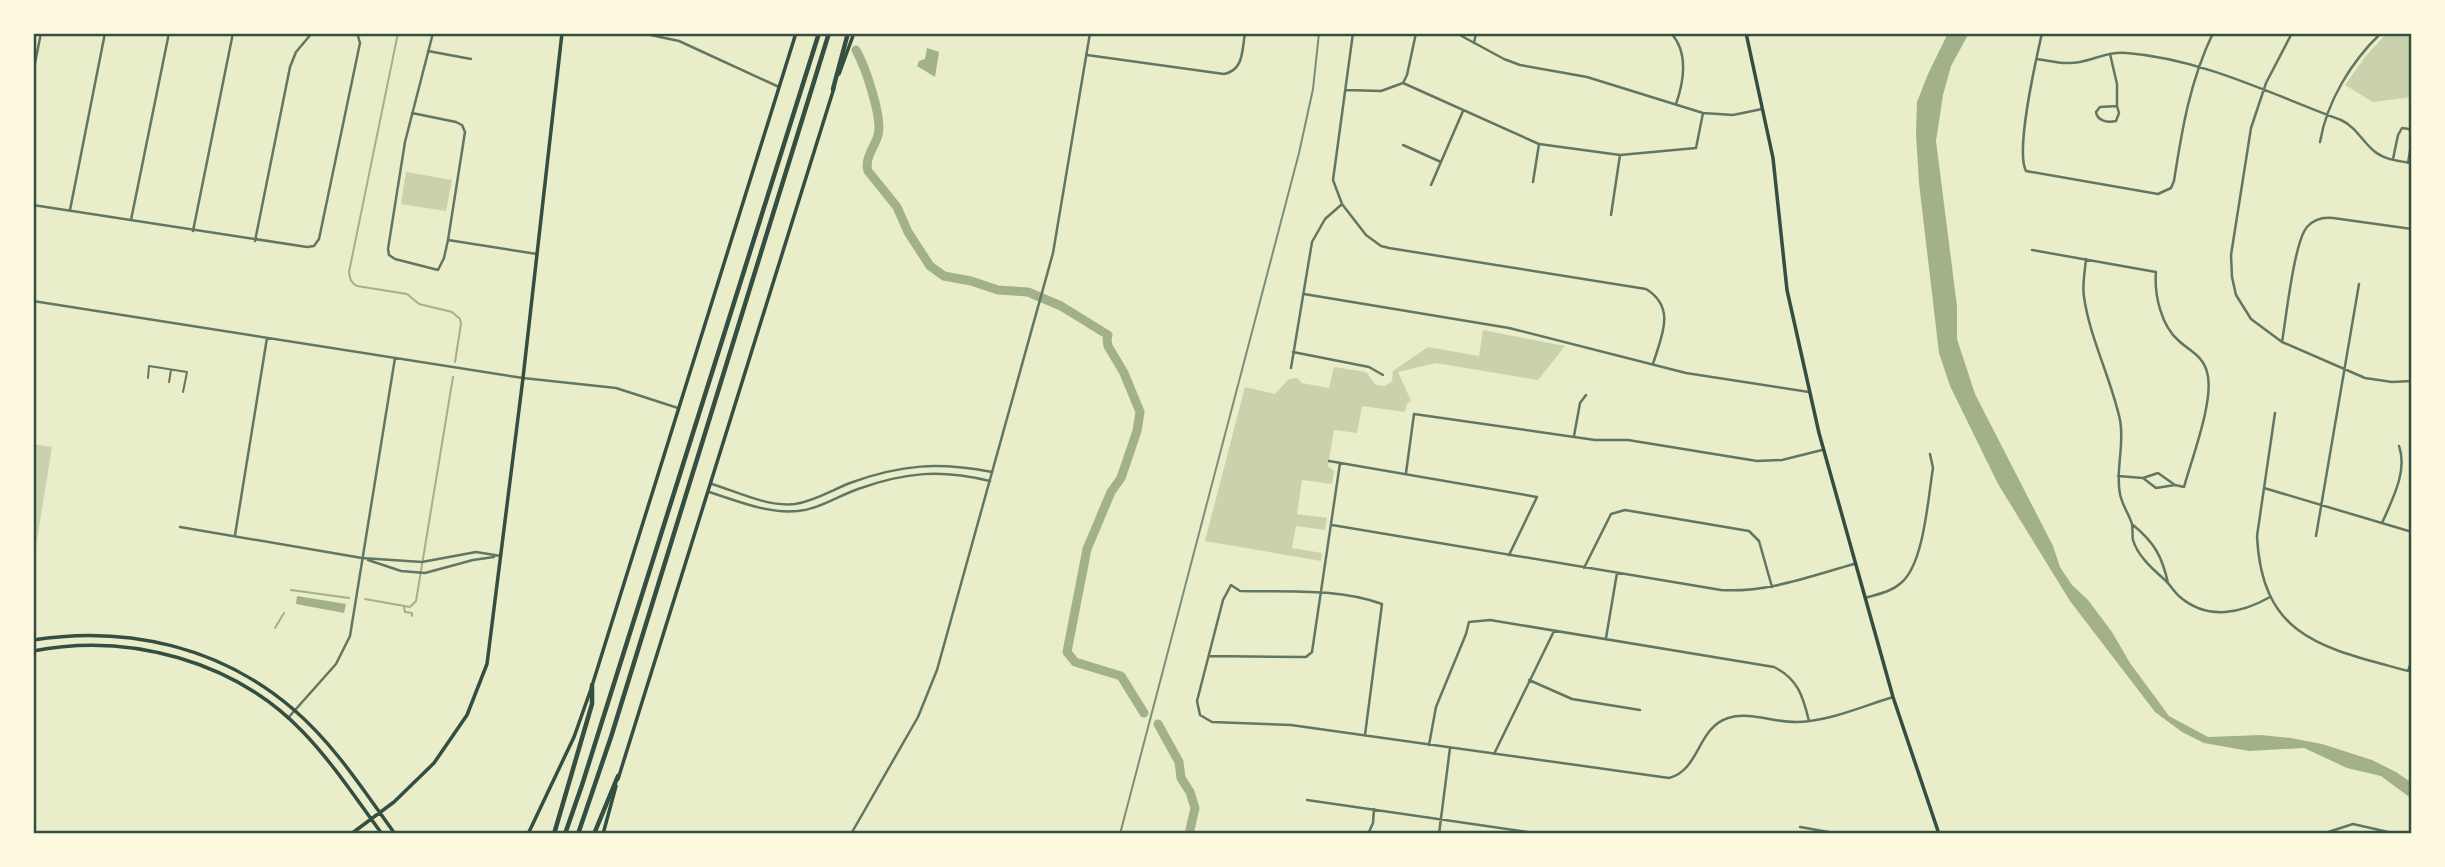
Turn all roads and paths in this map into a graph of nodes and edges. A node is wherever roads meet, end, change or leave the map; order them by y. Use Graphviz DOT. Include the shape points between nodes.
graph roads {
  1 [pos="41,33"];
  2 [pos="105,33"];
  3 [pos="169,33"];
  4 [pos="233,33"];
  5 [pos="312,33"];
  6 [pos="433,33"];
  7 [pos="562,33"];
  8 [pos="641,33"];
  9 [pos="796,33"];
  10 [pos="819,33"];
  11 [pos="829,33"];
  12 [pos="849,33"];
  13 [pos="854,33"];
  14 [pos="1090,33"];
  15 [pos="1245,33"];
  16 [pos="1353,33"];
  17 [pos="1416,33"];
  18 [pos="1456,33"];
  19 [pos="1476,33"];
  20 [pos="1671,33"];
  21 [pos="1746,33"];
  22 [pos="2042,33"];
  23 [pos="2213,33"];
  24 [pos="2292,33"];
  25 [pos="2381,33"];
  26 [pos="358,34"];
  27 [pos="654,34"];
  28 [pos="1474,43"];
  29 [pos="428,51"];
  30 [pos="2110,54"];
  31 [pos="1087,55"];
  32 [pos="471,58"];
  33 [pos="2037,58"];
  34 [pos="2199,66"];
  35 [pos="33,73"];
  36 [pos="1403,83"];
  37 [pos="779,87"];
  38 [pos="833,89"];
  39 [pos="1346,90"];
  40 [pos="2263,91"];
  41 [pos="1675,104"];
  42 [pos="2117,106"];
  43 [pos="1762,109"];
  44 [pos="1463,111"];
  45 [pos="412,113"];
  46 [pos="1703,113"];
  47 [pos="2328,115"];
  48 [pos="2412,136"];
  49 [pos="2320,142"];
  50 [pos="1539,144"];
  51 [pos="1403,145"];
  52 [pos="1620,155"];
  53 [pos="2393,160"];
  54 [pos="1441,162"];
  55 [pos="2410,163"];
  56 [pos="1533,182"];
  57 [pos="1432,185"];
  58 [pos="1342,204"];
  59 [pos="33,205"];
  60 [pos="70,210"];
  61 [pos="1611,215"];
  62 [pos="131,220"];
  63 [pos="2412,229"];
  64 [pos="193,231"];
  65 [pos="448,240"];
  66 [pos="255,241"];
  67 [pos="2032,250"];
  68 [pos="537,254"];
  69 [pos="2086,259"];
  70 [pos="2358,284"];
  71 [pos="1304,294"];
  72 [pos="33,301"];
  73 [pos="267,338"];
  74 [pos="2282,342"];
  75 [pos="1293,352"];
  76 [pos="395,358"];
  77 [pos="2412,359"];
  78 [pos="1653,364"];
  79 [pos="1291,368"];
  80 [pos="171,369"];
  81 [pos="2344,370"];
  82 [pos="1383,375"];
  83 [pos="148,378"];
  84 [pos="523,378"];
  85 [pos="2411,381"];
  86 [pos="169,382"];
  87 [pos="183,392"];
  88 [pos="1809,392"];
  89 [pos="1586,395"];
  90 [pos="680,408"];
  91 [pos="2275,413"];
  92 [pos="1574,436"];
  93 [pos="2399,446"];
  94 [pos="1823,450"];
  95 [pos="1930,454"];
  96 [pos="1329,461"];
  97 [pos="1340,463"];
  98 [pos="992,472"];
  99 [pos="1406,473"];
  100 [pos="2118,476"];
  101 [pos="2143,478"];
  102 [pos="990,481"];
  103 [pos="712,484"];
  104 [pos="2175,485"];
  105 [pos="2263,488"];
  106 [pos="709,492"];
  107 [pos="744,494"];
  108 [pos="742,502"];
  109 [pos="2321,505"];
  110 [pos="2382,523"];
  111 [pos="2132,524"];
  112 [pos="1332,525"];
  113 [pos="180,527"];
  114 [pos="2412,532"];
  115 [pos="235,536"];
  116 [pos="2316,536"];
  117 [pos="1509,555"];
  118 [pos="501,556"];
  119 [pos="362,558"];
  120 [pos="1854,564"];
  121 [pos="1584,568"];
  122 [pos="1617,573"];
  123 [pos="2168,583"];
  124 [pos="1772,587"];
  125 [pos="1322,593"];
  126 [pos="2270,597"];
  127 [pos="1865,598"];
  128 [pos="1554,631"];
  129 [pos="1606,638"];
  130 [pos="33,640"];
  131 [pos="33,651"];
  132 [pos="1209,656"];
  133 [pos="2412,660"];
  134 [pos="1530,680"];
  135 [pos="592,685"];
  136 [pos="1893,697"];
  137 [pos="295,710"];
  138 [pos="1640,710"];
  139 [pos="288,718"];
  140 [pos="1810,721"];
  141 [pos="1365,736"];
  142 [pos="1429,745"];
  143 [pos="1450,748"];
  144 [pos="1494,754"];
  145 [pos="618,776"];
  146 [pos="1307,800"];
  147 [pos="1374,809"];
  148 [pos="380,813"];
  149 [pos="1441,819"];
  150 [pos="371,820"];
  151 [pos="1800,827"];
  152 [pos="1508,831"];
  153 [pos="351,834"];
  154 [pos="382,834"];
  155 [pos="395,834"];
  156 [pos="528,834"];
  157 [pos="554,834"];
  158 [pos="565,834"];
  159 [pos="578,834"];
  160 [pos="594,834"];
  161 [pos="603,834"];
  162 [pos="851,834"];
  163 [pos="1368,834"];
  164 [pos="1439,834"];
  165 [pos="1542,834"];
  166 [pos="1840,834"];
  167 [pos="1938,834"];
  168 [pos="2322,834"];
  169 [pos="2397,834"];
  1 -- 35 [label="street"];
  2 -- 60 [label="street"];
  3 -- 62 [label="street"];
  4 -- 64 [label="street"];
  5 -- 66 [label="street" via="290,67"];
  6 -- 29 [label="street"];
  7 -- 68 [label="main road"];
  8 -- 27 [label="street"];
  9 -- 37 [label="main road"];
  10 -- 158 [label="highway"];
  11 -- 159 [label="highway"];
  12 -- 38 [label="highway"];
  13 -- 38 [label="main road"];
  14 -- 31 [label="street"];
  15 -- 31 [label="street" via="1240,62 1233,72 1224,74"];
  16 -- 39 [label="street"];
  17 -- 36 [label="street"];
  18 -- 28 [label="street"];
  19 -- 28 [label="street"];
  20 -- 41 [label="street" via="1680,48 1684,71"];
  21 -- 43 [label="main road"];
  22 -- 33 [label="street"];
  23 -- 34 [label="street"];
  24 -- 40 [label="street"];
  25 -- 47 [label="street" via="2347,75"];
  26 -- 66 [label="street" via="360,43 319,239 307,247"];
  27 -- 37 [label="street" via="692,46"];
  28 -- 41 [label="street" via="1520,65 1587,77"];
  29 -- 32 [label="street"];
  29 -- 45 [label="street"];
  30 -- 33 [label="street" via="2067,64"];
  30 -- 34 [label="street" via="2126,52"];
  30 -- 42 [label="street"];
  31 -- 98 [label="street" via="1053,253"];
  33 -- 34 [label="street" via="2022,144 2026,171 2158,194 2171,188 2174,181 2184,117"];
  34 -- 40 [label="street"];
  36 -- 39 [label="street" via="1381,91"];
  36 -- 44 [label="street"];
  37 -- 90 [label="main road"];
  38 -- 103 [label="main road"];
  39 -- 58 [label="street" via="1333,174"];
  40 -- 47 [label="street"];
  40 -- 74 [label="street" via="2252,128 2231,266 2245,312"];
  41 -- 46 [label="street"];
  42 -- 42 [label="street" via="2100,107 2097,117 2116,121"];
  43 -- 46 [label="street" via="1733,115"];
  43 -- 88 [label="main road" via="1775,170 1787,293"];
  44 -- 50 [label="street"];
  44 -- 54 [label="street"];
  45 -- 65 [label="street" via="456,122 464,128"];
  45 -- 65 [label="street" via="388,252 395,259 438,270"];
  46 -- 52 [label="street" via="1696,148"];
  47 -- 49 [label="street"];
  47 -- 53 [label="street" via="2347,123 2375,152"];
  48 -- 53 [label="street" via="2409,129 2402,128"];
  48 -- 55 [label="street"];
  50 -- 52 [label="street"];
  50 -- 56 [label="street"];
  51 -- 54 [label="street"];
  52 -- 61 [label="street"];
  53 -- 55 [label="street"];
  54 -- 57 [label="street"];
  58 -- 71 [label="street" via="1315,234"];
  58 -- 78 [label="street" via="1366,236 1388,248 1646,289 1660,300 1665,313"];
  59 -- 60 [label="street"];
  60 -- 62 [label="street"];
  62 -- 64 [label="street"];
  63 -- 74 [label="street" via="2326,217 2311,224 2300,240"];
  64 -- 66 [label="street"];
  65 -- 68 [label="street"];
  67 -- 69 [label="street"];
  68 -- 84 [label="main road"];
  69 -- 100 [label="street" via="2083,294 2121,422"];
  69 -- 104 [label="street" via="2156,272 2169,332 2198,355 2207,371 2210,392 2184,487"];
  70 -- 81 [label="street"];
  71 -- 75 [label="street"];
  71 -- 78 [label="street" via="1536,334"];
  72 -- 73 [label="street"];
  73 -- 76 [label="street"];
  73 -- 115 [label="street"];
  74 -- 81 [label="street"];
  75 -- 79 [label="street"];
  75 -- 82 [label="street" via="1369,367"];
  76 -- 84 [label="street"];
  76 -- 119 [label="street"];
  77 -- 85 [label="street"];
  78 -- 88 [label="street"];
  80 -- 83 [label="street" via="149,366"];
  80 -- 86 [label="street"];
  80 -- 87 [label="street" via="187,372"];
  81 -- 85 [label="street" via="2374,380"];
  81 -- 109 [label="street"];
  84 -- 90 [label="street" via="617,388"];
  84 -- 118 [label="main road"];
  88 -- 94 [label="main road"];
  89 -- 92 [label="street" via="1580,403"];
  90 -- 135 [label="main road"];
  91 -- 105 [label="street"];
  92 -- 94 [label="street" via="1757,461"];
  92 -- 99 [label="street" via="1414,414"];
  93 -- 110 [label="street" via="2402,469"];
  94 -- 120 [label="main road"];
  95 -- 127 [label="street" via="1933,468 1915,565 1889,591"];
  96 -- 97 [label="street"];
  97 -- 99 [label="street"];
  97 -- 112 [label="street"];
  98 -- 102 [label="street"];
  98 -- 107 [label="street" via="956,465 884,471 796,504"];
  99 -- 117 [label="street" via="1537,497"];
  100 -- 101 [label="street"];
  100 -- 111 [label="street" via="2120,497"];
  101 -- 104 [label="street" via="2156,488"];
  101 -- 104 [label="street" via="2158,473"];
  102 -- 108 [label="street" via="955,473 919,474 800,511"];
  102 -- 162 [label="street" via="929,695"];
  103 -- 106 [label="main road"];
  103 -- 107 [label="street"];
  105 -- 109 [label="street"];
  105 -- 126 [label="street" via="2258,555"];
  106 -- 108 [label="street"];
  106 -- 145 [label="main road"];
  107 -- 108 [label="street"];
  109 -- 110 [label="street"];
  109 -- 116 [label="street"];
  110 -- 114 [label="street"];
  111 -- 123 [label="street" via="2147,536 2163,560"];
  111 -- 123 [label="street" via="2133,542"];
  112 -- 117 [label="street"];
  112 -- 125 [label="street"];
  113 -- 115 [label="street"];
  115 -- 119 [label="street"];
  117 -- 121 [label="street"];
  118 -- 119 [label="street" via="476,552 422,562"];
  118 -- 119 [label="street" via="425,573"];
  118 -- 148 [label="main road" via="488,657 473,703 434,763"];
  119 -- 137 [label="street" via="347,644"];
  120 -- 124 [label="street"];
  120 -- 127 [label="main road"];
  121 -- 122 [label="street"];
  121 -- 124 [label="street" via="1611,514 1625,510 1749,531 1759,541"];
  122 -- 124 [label="street" via="1721,590"];
  122 -- 129 [label="street"];
  123 -- 126 [label="street" via="2180,597 2207,611 2232,613"];
  125 -- 132 [label="street" via="1314,648 1306,657"];
  125 -- 132 [label="street" via="1240,591 1231,585"];
  125 -- 141 [label="street" via="1382,604"];
  126 -- 133 [label="street" via="2285,619 2331,650 2408,671"];
  127 -- 136 [label="main road"];
  128 -- 129 [label="street"];
  128 -- 134 [label="street"];
  128 -- 142 [label="street" via="1490,620 1469,622 1436,706"];
  129 -- 140 [label="street" via="1774,667 1797,684"];
  130 -- 137 [label="main road" via="94,635 174,646 239,671"];
  131 -- 139 [label="main road" via="103,645 172,656 236,682"];
  132 -- 141 [label="street" via="1197,705 1207,720"];
  134 -- 138 [label="street" via="1572,699"];
  134 -- 144 [label="street"];
  135 -- 156 [label="main road" via="574,737"];
  135 -- 157 [label="highway" via="592,704"];
  136 -- 140 [label="street"];
  136 -- 167 [label="main road"];
  137 -- 139 [label="street"];
  137 -- 148 [label="main road"];
  139 -- 150 [label="main road" via="317,748"];
  140 -- 144 [label="street" via="1724,719 1709,730 1686,770 1669,778"];
  141 -- 142 [label="street"];
  142 -- 143 [label="street"];
  143 -- 144 [label="street"];
  143 -- 149 [label="street"];
  145 -- 160 [label="highway"];
  145 -- 161 [label="main road"];
  146 -- 147 [label="street"];
  147 -- 149 [label="street"];
  147 -- 163 [label="street"];
  148 -- 150 [label="main road"];
  148 -- 155 [label="main road"];
  149 -- 152 [label="street"];
  149 -- 164 [label="street"];
  150 -- 153 [label="main road"];
  150 -- 154 [label="main road"];
  151 -- 166 [label="street"];
  152 -- 165 [label="street"];
  168 -- 169 [label="street" via="2353,824"];
}
